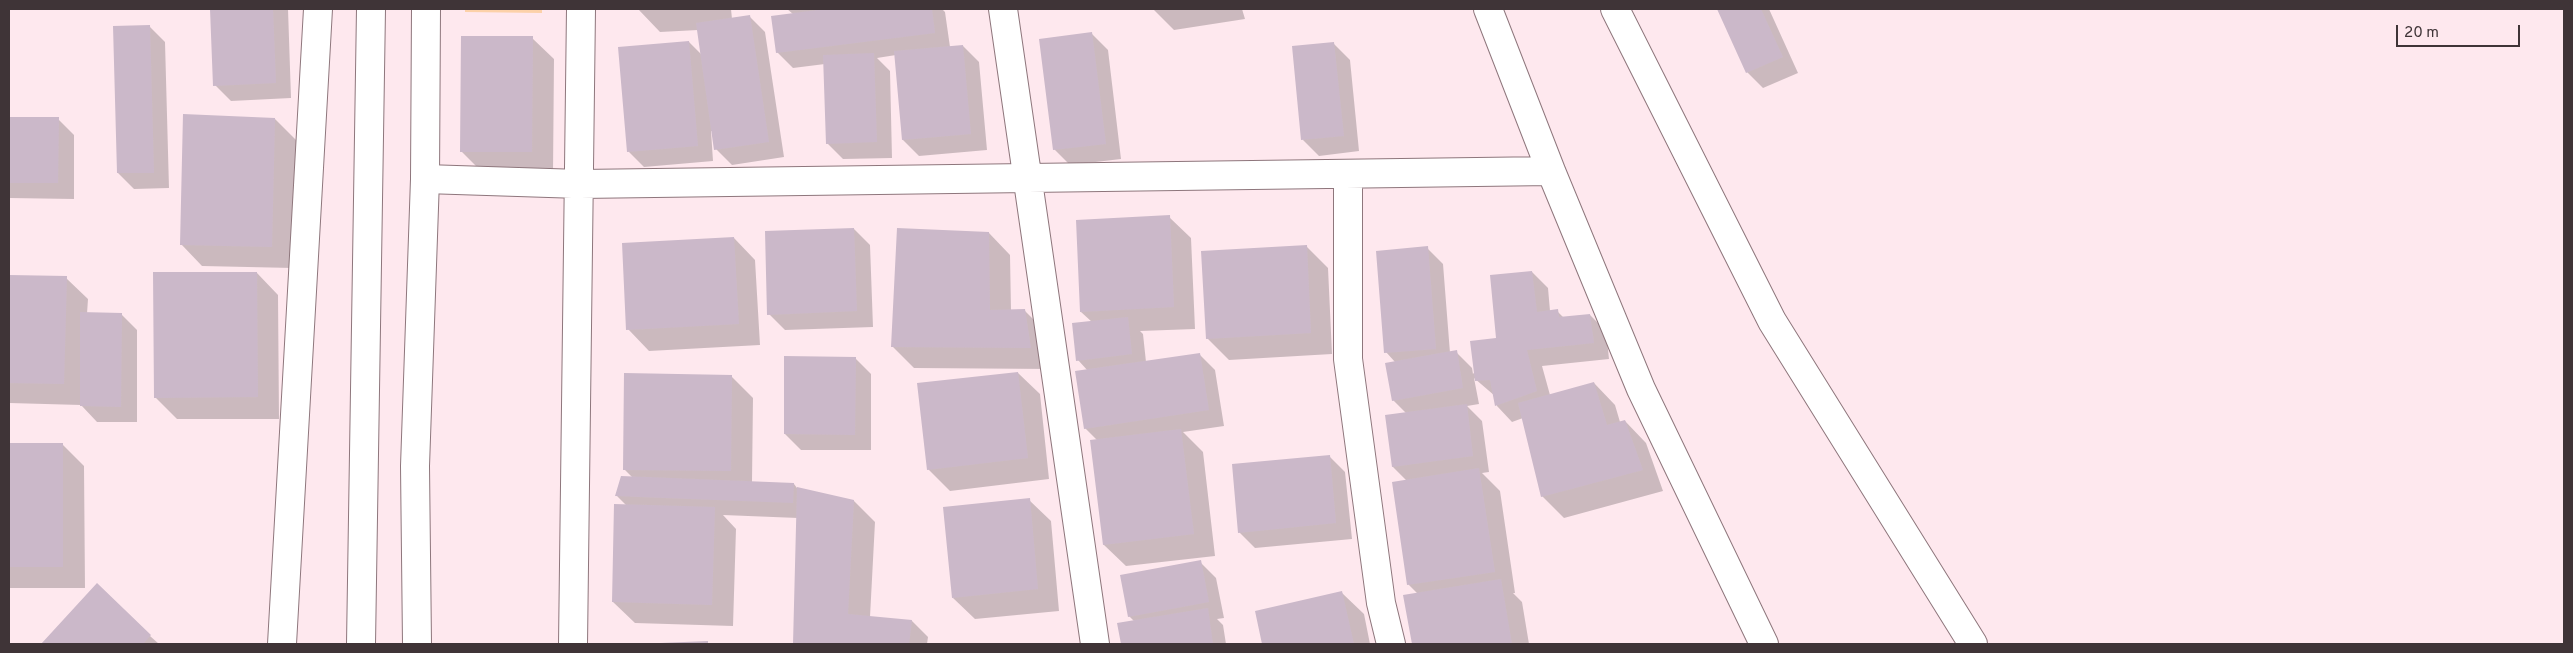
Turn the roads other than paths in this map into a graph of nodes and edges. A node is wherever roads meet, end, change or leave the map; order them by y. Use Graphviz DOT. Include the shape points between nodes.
graph roads {
  1 [pos="318,9"];
  2 [pos="371,9"];
  3 [pos="426,9"];
  4 [pos="581,9"];
  5 [pos="1003,9"];
  6 [pos="1488,9"];
  7 [pos="1615,9"];
  8 [pos="1551,170"];
  9 [pos="1348,174"];
  10 [pos="425,179"];
  11 [pos="1028,179"];
  12 [pos="580,184"];
  13 [pos="282,644"];
  14 [pos="361,644"];
  15 [pos="417,644"];
  16 [pos="573,644"];
  17 [pos="1096,644"];
  18 [pos="1392,644"];
  19 [pos="1764,644"];
  20 [pos="1973,644"];
  1 -- 13 [label="street"];
  2 -- 14 [label="street"];
  3 -- 10 [label="street"];
  4 -- 12 [label="street"];
  5 -- 11 [label="street"];
  6 -- 8 [label="street"];
  7 -- 20 [label="street" via="1772,321"];
  8 -- 9 [label="street"];
  8 -- 19 [label="street" via="1641,389"];
  9 -- 11 [label="street"];
  9 -- 18 [label="street" via="1348,359 1381,603"];
  10 -- 12 [label="street"];
  10 -- 15 [label="street" via="415,466"];
  11 -- 12 [label="street"];
  11 -- 17 [label="street"];
  12 -- 16 [label="street"];
}
